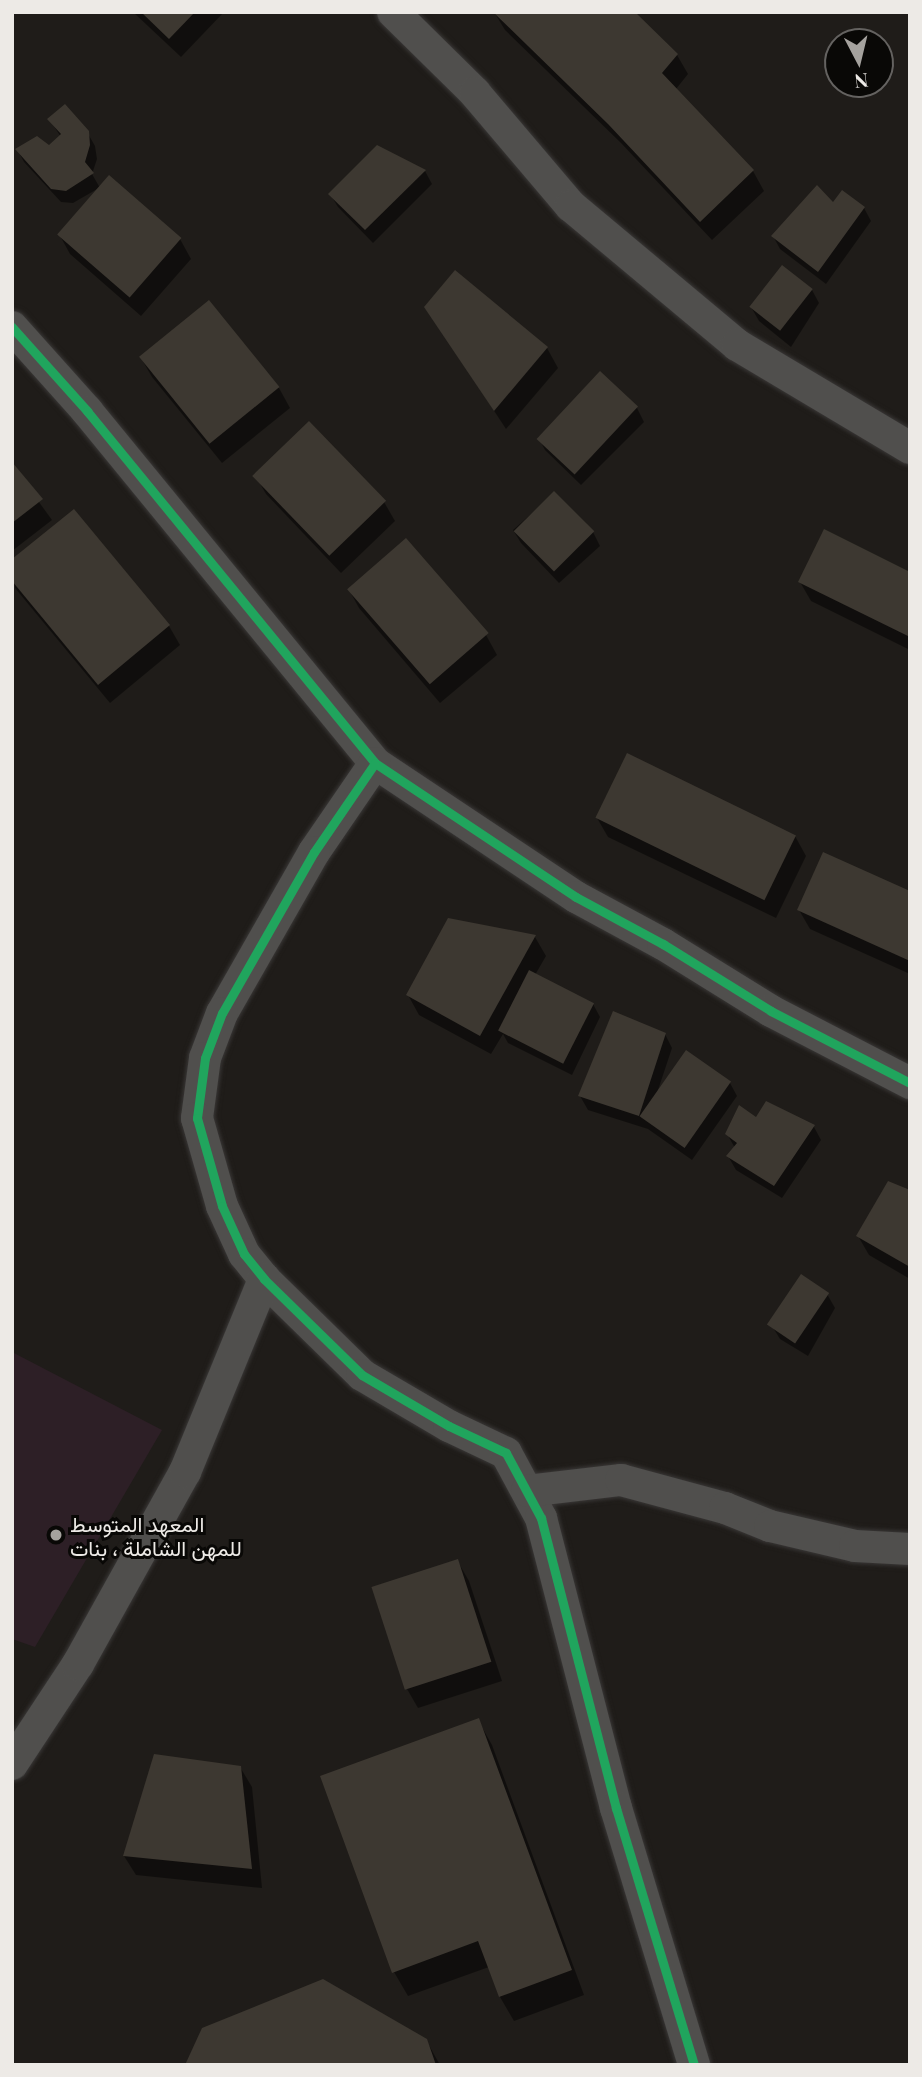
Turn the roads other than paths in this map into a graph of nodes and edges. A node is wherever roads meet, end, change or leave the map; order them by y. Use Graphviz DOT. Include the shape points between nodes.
graph roads {
  1 [pos="393,12"];
  2 [pos="12,327"];
  3 [pos="910,447"];
  4 [pos="375,762"];
  5 [pos="910,1083"];
  6 [pos="264,1279"];
  7 [pos="527,1491"];
  8 [pos="910,1549"];
  9 [pos="12,1764"];
  10 [pos="694,2065"];
  1 -- 3 [label="street" via="475,93 582,214 737,345"];
  2 -- 4 [label="street" via="88,411"];
  4 -- 5 [label="street" via="576,897 771,1011"];
  4 -- 6 [label="street" via="314,852 222,1013 205,1058 197,1118 222,1206 244,1254"];
  6 -- 7 [label="street" via="362,1375 506,1453"];
  6 -- 9 [label="street" via="185,1472 78,1664"];
  7 -- 8 [label="street" via="621,1480 782,1529 855,1546"];
  7 -- 10 [label="street" via="541,1518 616,1808"];
}
